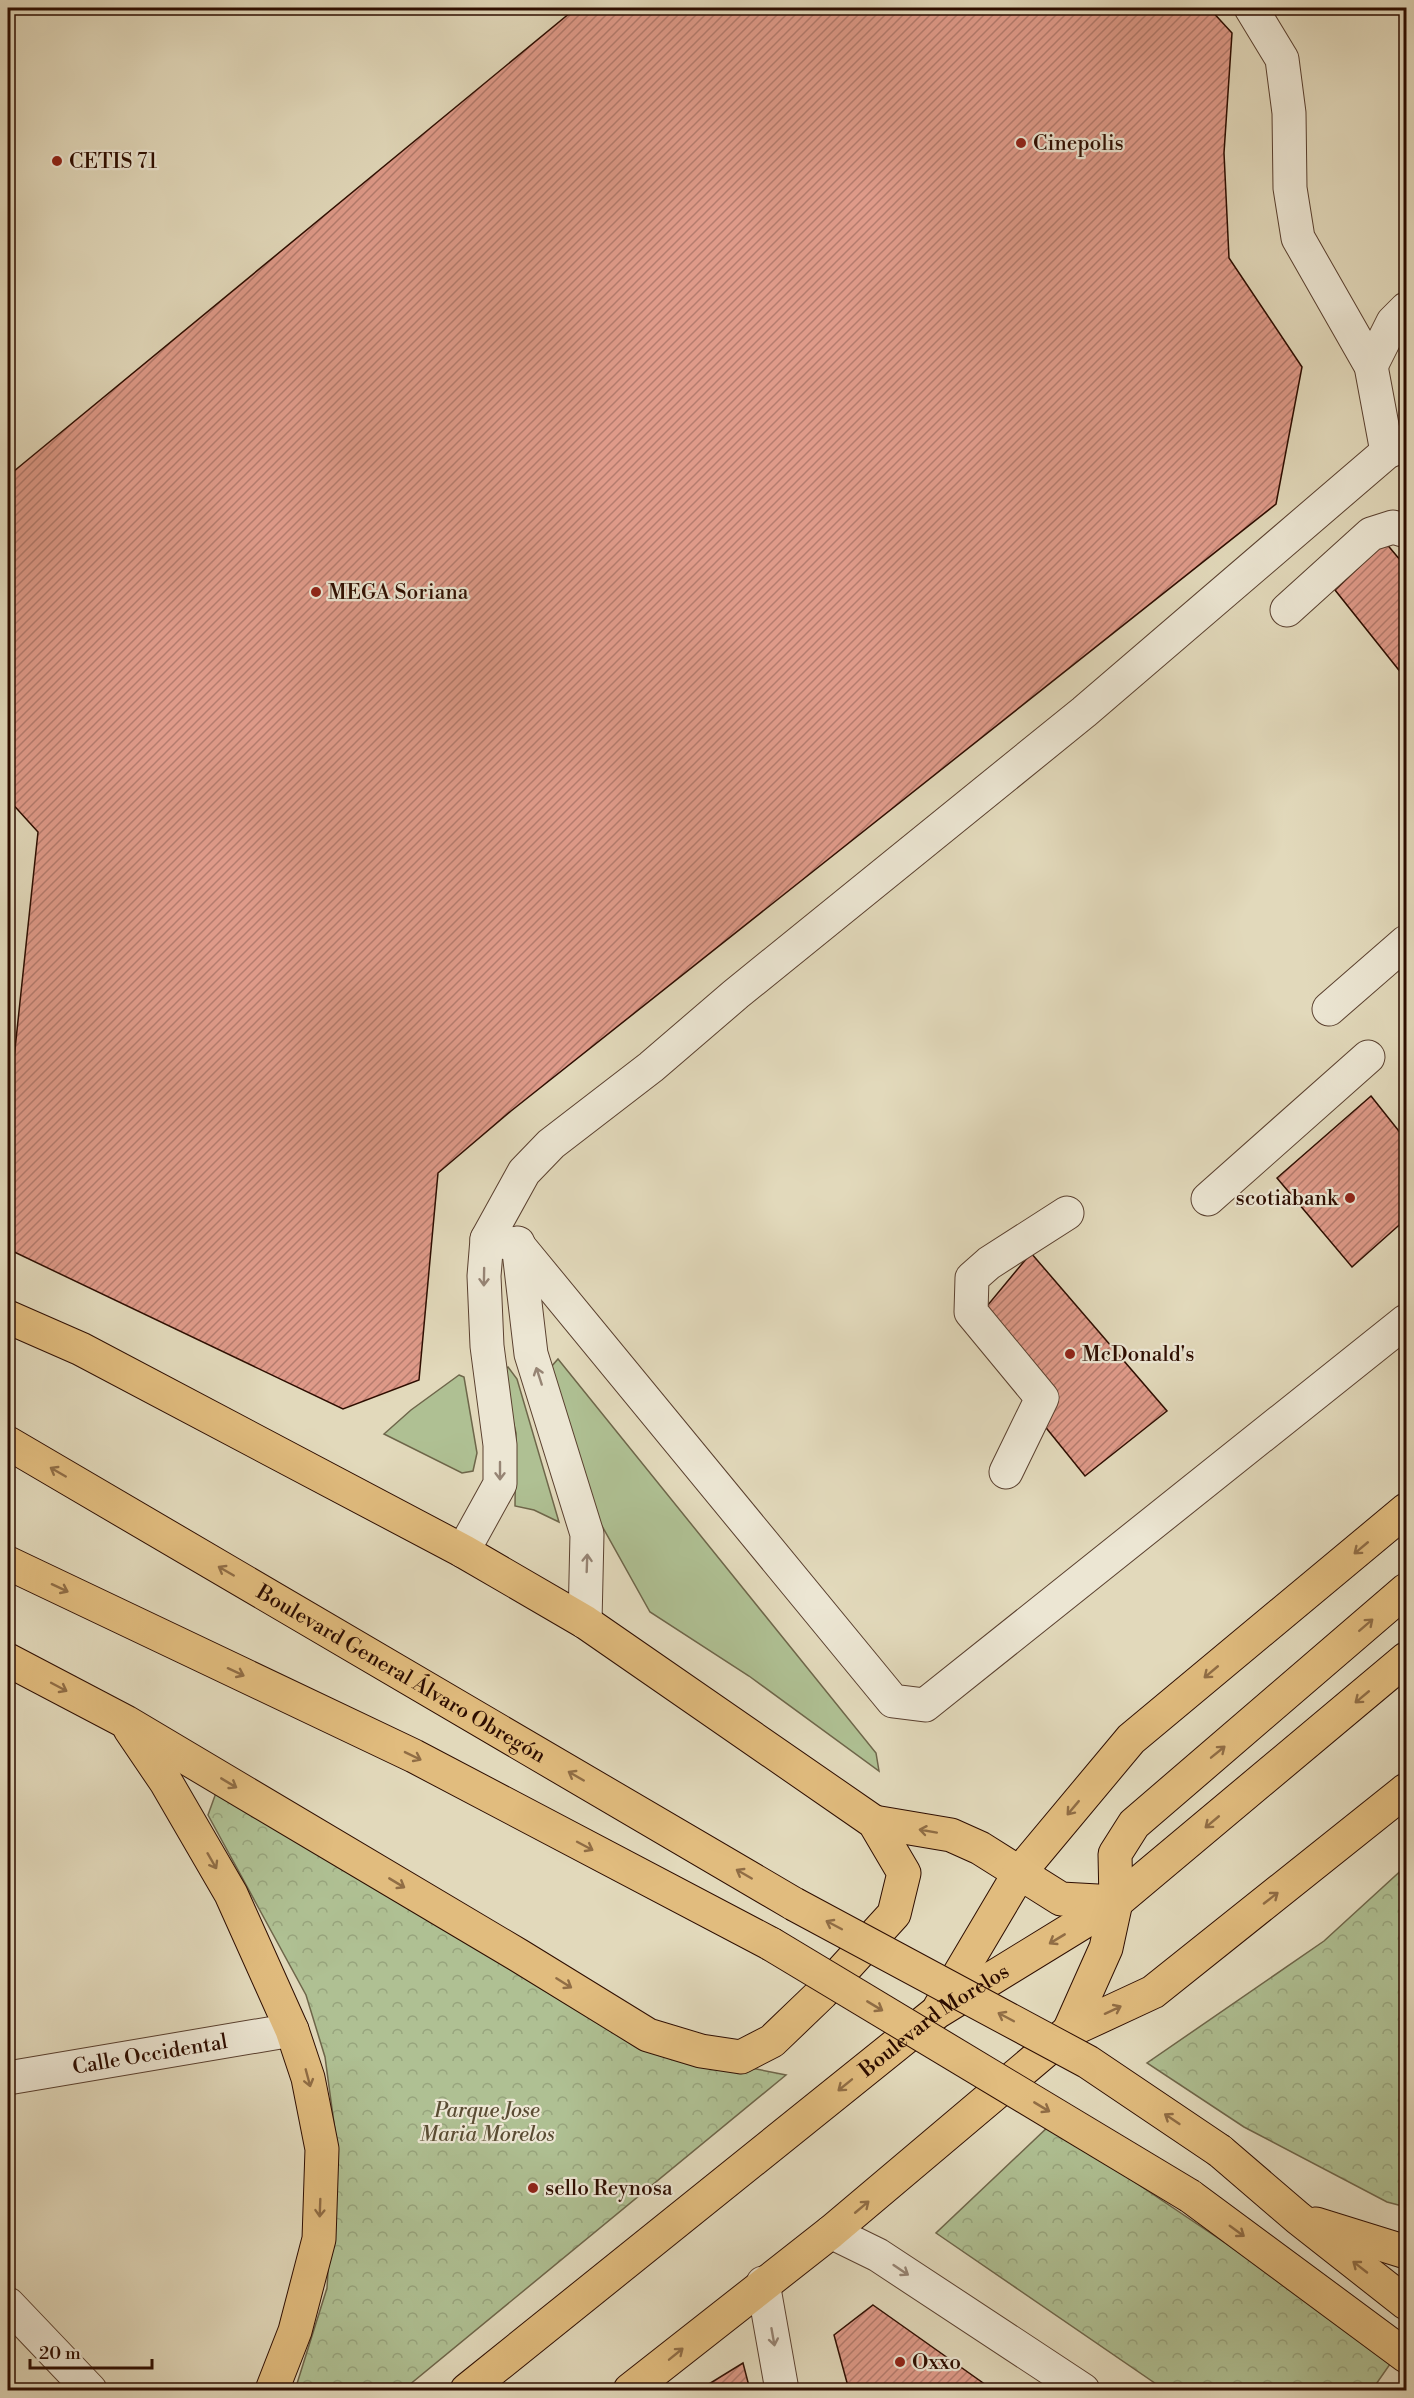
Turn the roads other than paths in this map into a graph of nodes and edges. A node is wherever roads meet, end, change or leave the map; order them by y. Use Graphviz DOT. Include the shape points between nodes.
graph roads {
  1 [pos="1251,8"];
  2 [pos="1407,309"];
  3 [pos="1371,366"];
  4 [pos="1397,448"];
  5 [pos="1407,531"];
  6 [pos="1287,610"];
  7 [pos="1407,942"];
  8 [pos="1329,1009"];
  9 [pos="1368,1057"];
  10 [pos="1208,1198"];
  11 [pos="508,1203"];
  12 [pos="1067,1213"];
  13 [pos="487,1239"];
  14 [pos="518,1245"];
  15 [pos="8,1317"];
  16 [pos="1407,1321"];
  17 [pos="8,1443"];
  18 [pos="1006,1473"];
  19 [pos="1407,1510"];
  20 [pos="464,1551"];
  21 [pos="8,1563"];
  22 [pos="1407,1590"];
  23 [pos="585,1622"];
  24 [pos="1407,1659"];
  25 [pos="8,1660"];
  26 [pos="126,1722"];
  27 [pos="1407,1790"];
  28 [pos="874,1822"];
  29 [pos="1020,1872"];
  30 [pos="1116,1902"];
  31 [pos="937,2012"];
  32 [pos="292,2030"];
  33 [pos="1069,2031"];
  34 [pos="8,2078"];
  35 [pos="1298,2218"];
  36 [pos="831,2232"];
  37 [pos="1407,2252"];
  38 [pos="763,2283"];
  39 [pos="1407,2303"];
  40 [pos="8,2304"];
  41 [pos="1407,2356"];
  42 [pos="90,2391"];
  43 [pos="272,2391"];
  44 [pos="467,2391"];
  45 [pos="630,2391"];
  46 [pos="782,2391"];
  47 [pos="1083,2391"];
  1 -- 3 [label="street" via="1282,59 1289,113 1290,188 1298,238"];
  2 -- 3 [label="street" via="1393,322"];
  3 -- 4 [label="street"];
  4 -- 11 [label="street" via="1084,712 651,1067 551,1144 524,1172"];
  5 -- 6 [label="street" via="1393,527 1371,534"];
  7 -- 8 [label="street"];
  9 -- 10 [label="street"];
  11 -- 13 [label="street"];
  11 -- 14 [label="street"];
  12 -- 18 [label="street" via="972,1278 971,1312 1042,1398"];
  13 -- 14 [label="street"];
  13 -- 20 [label="street, one-way" via="487,1346 500,1445 500,1484"];
  14 -- 16 [label="street" via="893,1701 926,1705"];
  23 -- 14 [label="street, one-way" via="587,1534 531,1354"];
  15 -- 20 [label="main road" via="81,1349"];
  35 -- 17 [label="main road, Boulevard General Álvaro Obregón, one-way, bridge" via="1220,2151 1088,2062 794,1904"];
  19 -- 29 [label="main road, one-way" via="1131,1739"];
  20 -- 23 [label="main road"];
  21 -- 41 [label="main road, one-way, bridge" via="414,1756 771,1944 1190,2196"];
  30 -- 22 [label="main road, one-way" via="1115,1854 1134,1824"];
  23 -- 28 [label="main road"];
  24 -- 30 [label="main road, Boulevard Morelos, one-way"];
  25 -- 26 [label="main road, one-way"];
  26 -- 28 [label="main road, one-way" via="648,2035 701,2051 741,2057 772,2041 894,1914 904,1873"];
  26 -- 32 [label="main road, one-way" via="231,1894"];
  33 -- 27 [label="main road, one-way" via="1153,1992"];
  29 -- 28 [label="main road, one-way" via="951,1835"];
  29 -- 30 [label="main road" via="1061,1899"];
  29 -- 31 [label="main road"];
  30 -- 31 [label="main road, Boulevard Morelos, one-way"];
  30 -- 33 [label="main road" via="1106,1948"];
  31 -- 44 [label="main road, Boulevard Morelos, one-way"];
  32 -- 34 [label="street, Calle Occidental"];
  32 -- 43 [label="main road, one-way" via="308,2078 322,2150 319,2239 295,2331"];
  36 -- 33 [label="main road, one-way"];
  35 -- 37 [label="main road"];
  39 -- 35 [label="main road, one-way"];
  36 -- 38 [label="main road"];
  36 -- 47 [label="street, one-way" via="878,2255"];
  45 -- 38 [label="main road, one-way"];
  38 -- 46 [label="street, one-way"];
  40 -- 42 [label="street"];
}
